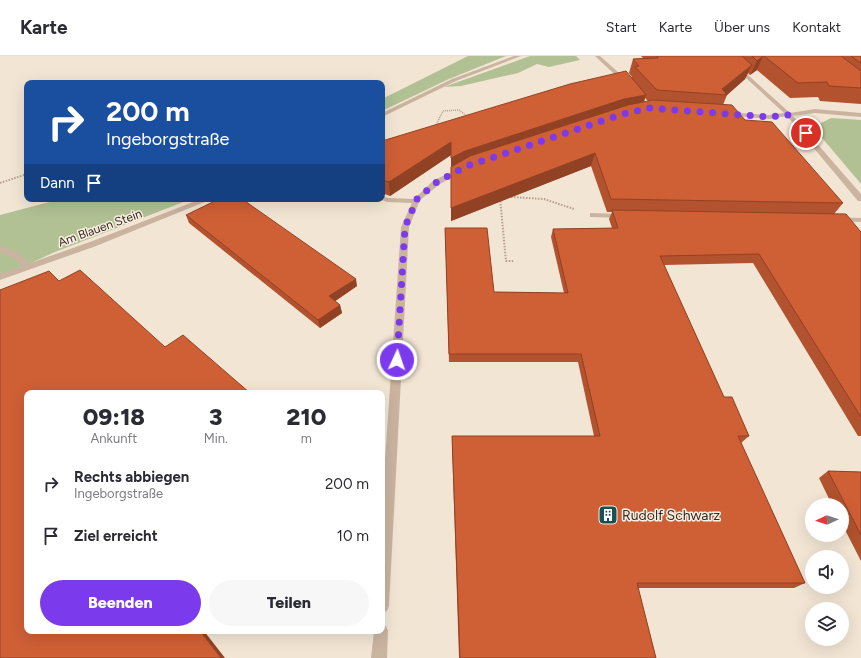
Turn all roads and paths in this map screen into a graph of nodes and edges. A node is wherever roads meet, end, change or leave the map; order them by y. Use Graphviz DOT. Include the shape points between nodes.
graph roads {
  1 [pos="519,56"];
  2 [pos="597,56"];
  3 [pos="724,56"];
  4 [pos="631,88"];
  5 [pos="385,114"];
  6 [pos="721,114"];
  7 [pos="789,115"];
  8 [pos="861,115"];
  9 [pos="468,118"];
  10 [pos="434,129"];
  11 [pos="467,166"];
  12 [pos="24,175"];
  13 [pos="0,183"];
  14 [pos="500,196"];
  15 [pos="507,196"];
  16 [pos="385,199"];
  17 [pos="861,199"];
  18 [pos="417,201"];
  19 [pos="200,202"];
  20 [pos="593,215"];
  21 [pos="633,216"];
  22 [pos="830,219"];
  23 [pos="861,220"];
  24 [pos="0,249"];
  25 [pos="514,261"];
  26 [pos="28,266"];
  27 [pos="0,277"];
  28 [pos="385,557"];
  29 [pos="380,634"];
  30 [pos="379,658"];
  1 -- 5 [label="street" via="454,80"];
  2 -- 4 [label="street"];
  3 -- 7 [label="street"];
  6 -- 7 [label="street" via="769,117"];
  7 -- 8 [label="street" via="815,111"];
  7 -- 17 [label="street"];
  9 -- 10 [label="path" via="459,110 443,111"];
  11 -- 18 [label="street" via="437,182"];
  12 -- 13 [label="path"];
  14 -- 25 [label="path" via="506,261"];
  15 -- 20 [label="path" via="544,199"];
  16 -- 18 [label="street"];
  18 -- 28 [label="street" via="405,227"];
  19 -- 26 [label="street, Am Blauen Stein" via="93,244"];
  20 -- 21 [label="street"];
  22 -- 23 [label="street"];
  24 -- 26 [label="street" via="15,255"];
  26 -- 27 [label="street, Am Blauen Stein"];
  29 -- 30 [label="street"];
}
